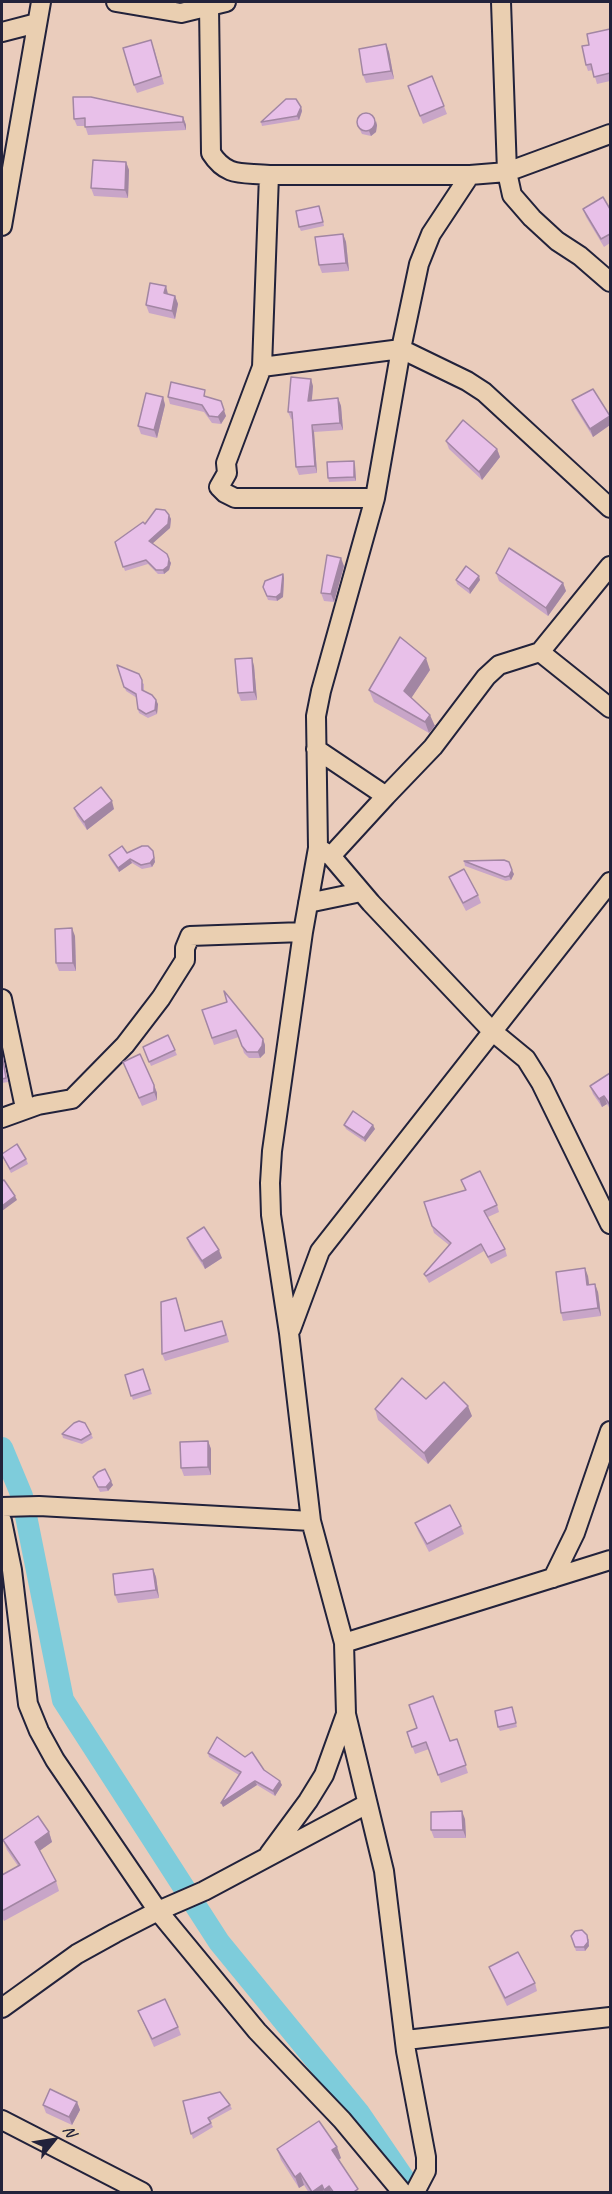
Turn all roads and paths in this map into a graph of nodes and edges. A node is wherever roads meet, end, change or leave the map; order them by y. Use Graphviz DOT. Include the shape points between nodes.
graph roads {
  1 [pos="41,2"];
  2 [pos="116,2"];
  3 [pos="501,2"];
  4 [pos="218,4"];
  5 [pos="37,23"];
  6 [pos="2,32"];
  7 [pos="610,134"];
  8 [pos="507,172"];
  9 [pos="269,175"];
  10 [pos="470,175"];
  11 [pos="2,226"];
  12 [pos="610,282"];
  13 [pos="401,349"];
  14 [pos="262,367"];
  15 [pos="375,498"];
  16 [pos="610,508"];
  17 [pos="610,566"];
  18 [pos="540,652"];
  19 [pos="610,708"];
  20 [pos="316,749"];
  21 [pos="386,796"];
  22 [pos="324,852"];
  23 [pos="610,882"];
  24 [pos="361,892"];
  25 [pos="308,903"];
  26 [pos="303,932"];
  27 [pos="2,999"];
  28 [pos="492,1031"];
  29 [pos="25,1108"];
  30 [pos="2,1118"];
  31 [pos="610,1224"];
  32 [pos="289,1333"];
  33 [pos="610,1431"];
  34 [pos="2,1507"];
  35 [pos="2,1521"];
  36 [pos="311,1521"];
  37 [pos="610,1560"];
  38 [pos="7,1570"];
  39 [pos="553,1578"];
  40 [pos="344,1643"];
  41 [pos="346,1714"];
  42 [pos="366,1804"];
  43 [pos="266,1858"];
  44 [pos="158,1911"];
  45 [pos="2,2007"];
  46 [pos="610,2017"];
  47 [pos="406,2040"];
  48 [pos="2,2120"];
  49 [pos="142,2193"];
  50 [pos="402,2193"];
  51 [pos="415,2193"];
  1 -- 5 [label="street"];
  2 -- 4 [label="street" via="181,13"];
  3 -- 8 [label="street"];
  4 -- 9 [label="street" via="211,153 228,171"];
  5 -- 6 [label="street"];
  5 -- 11 [label="street"];
  7 -- 8 [label="street"];
  8 -- 10 [label="street"];
  8 -- 12 [label="street" via="512,195 532,218"];
  9 -- 10 [label="street"];
  9 -- 14 [label="street"];
  10 -- 13 [label="street" via="431,234 419,264"];
  13 -- 14 [label="street"];
  13 -- 15 [label="street"];
  13 -- 16 [label="street" via="484,392"];
  14 -- 15 [label="street" via="219,487 235,498"];
  15 -- 20 [label="street" via="321,691"];
  17 -- 18 [label="street"];
  18 -- 19 [label="street"];
  18 -- 21 [label="street" via="500,665 486,677 433,747"];
  20 -- 21 [label="street"];
  20 -- 22 [label="street"];
  21 -- 22 [label="street"];
  22 -- 24 [label="street"];
  22 -- 25 [label="street"];
  23 -- 28 [label="street"];
  24 -- 25 [label="street"];
  24 -- 28 [label="street"];
  25 -- 26 [label="street"];
  26 -- 29 [label="street" via="190,936 185,960 161,998 72,1099"];
  26 -- 32 [label="street" via="270,1183 271,1215"];
  27 -- 29 [label="street"];
  28 -- 31 [label="street" via="526,1059 536,1075"];
  28 -- 32 [label="street" via="320,1251"];
  29 -- 30 [label="street"];
  32 -- 36 [label="street"];
  33 -- 39 [label="street" via="575,1533"];
  34 -- 36 [label="street"];
  35 -- 38 [label="street"];
  36 -- 40 [label="street"];
  37 -- 39 [label="street"];
  38 -- 44 [label="street" via="28,1704 39,1731"];
  39 -- 40 [label="street"];
  40 -- 41 [label="street"];
  41 -- 42 [label="street"];
  41 -- 43 [label="street" via="324,1775"];
  42 -- 43 [label="street"];
  42 -- 47 [label="street" via="387,1887"];
  43 -- 44 [label="street" via="204,1892"];
  44 -- 45 [label="street" via="77,1954"];
  44 -- 50 [label="street" via="257,2031 342,2120"];
  46 -- 47 [label="street"];
  47 -- 51 [label="street" via="426,2157 426,2170"];
  48 -- 49 [label="street"];
}
